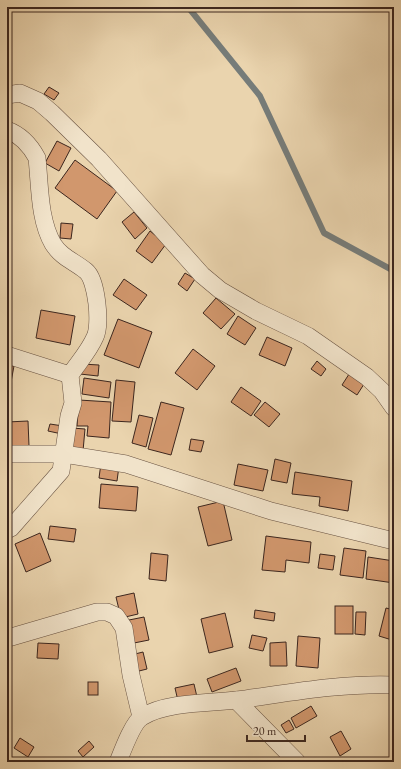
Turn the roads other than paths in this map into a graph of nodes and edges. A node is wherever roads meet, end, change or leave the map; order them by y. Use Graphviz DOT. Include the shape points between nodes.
graph roads {
  1 [pos="7,95"];
  2 [pos="7,130"];
  3 [pos="7,355"];
  4 [pos="70,375"];
  5 [pos="394,408"];
  6 [pos="7,454"];
  7 [pos="64,454"];
  8 [pos="7,530"];
  9 [pos="394,541"];
  10 [pos="8,638"];
  11 [pos="394,686"];
  12 [pos="236,700"];
  13 [pos="141,717"];
  14 [pos="118,762"];
  15 [pos="297,762"];
  1 -- 5 [label="street" via="20,93 38,101 52,113 99,159 202,275 220,290 308,336 368,377"];
  2 -- 4 [label="street" via="18,134 37,158 44,220 53,244 65,258 87,271 97,293 96,336"];
  3 -- 4 [label="street"];
  4 -- 7 [label="street" via="73,403"];
  6 -- 7 [label="street"];
  7 -- 8 [label="street" via="61,471 12,528"];
  7 -- 9 [label="street" via="126,464 271,511"];
  10 -- 13 [label="street" via="97,612 107,612 116,616 124,628"];
  11 -- 12 [label="street" via="340,686"];
  12 -- 13 [label="street" via="173,706"];
  12 -- 15 [label="street"];
  13 -- 14 [label="street" via="127,739"];
}
